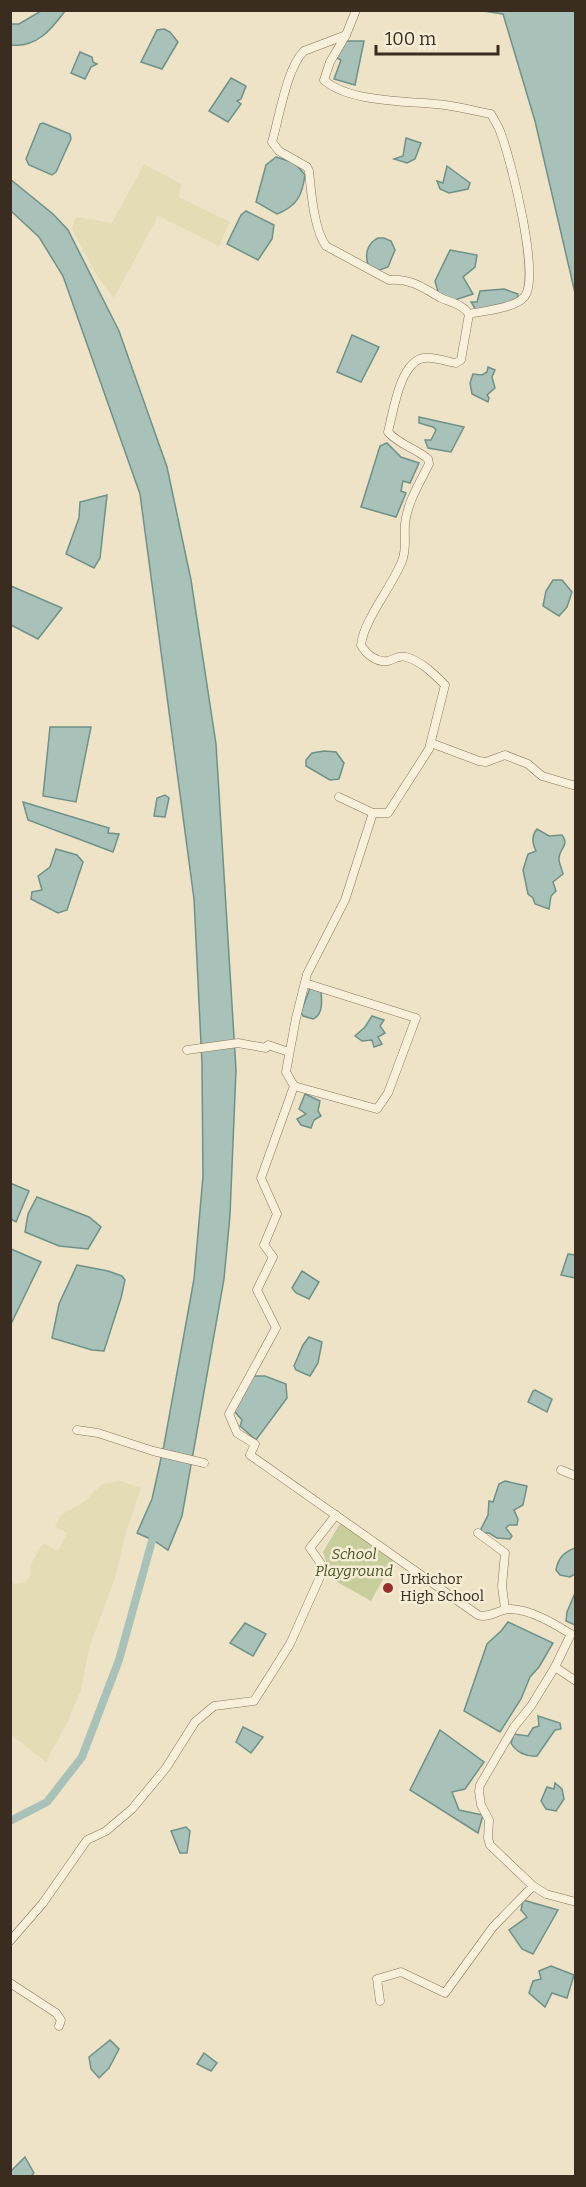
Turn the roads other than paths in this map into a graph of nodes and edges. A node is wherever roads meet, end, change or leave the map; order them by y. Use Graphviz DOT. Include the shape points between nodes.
graph roads {
  1 [pos="356,10"];
  2 [pos="346,35"];
  3 [pos="469,314"];
  4 [pos="431,743"];
  5 [pos="576,786"];
  6 [pos="339,797"];
  7 [pos="374,813"];
  8 [pos="305,983"];
  9 [pos="187,1050"];
  10 [pos="289,1052"];
  11 [pos="294,1086"];
  12 [pos="77,1430"];
  13 [pos="204,1463"];
  14 [pos="561,1470"];
  15 [pos="576,1476"];
  16 [pos="336,1515"];
  17 [pos="478,1533"];
  18 [pos="505,1609"];
  19 [pos="573,1634"];
  20 [pos="555,1667"];
  21 [pos="576,1681"];
  22 [pos="533,1886"];
  23 [pos="576,1902"];
  24 [pos="10,1941"];
  25 [pos="10,1983"];
  26 [pos="380,2001"];
  27 [pos="59,2026"];
  1 -- 2 [label="street"];
  2 -- 3 [label="street" via="299,56 272,142 279,151 307,167 326,246 389,280 422,286 465,307"];
  2 -- 3 [label="street" via="330,62 324,80 329,84 356,95 491,114 501,132 525,225 527,294 505,307"];
  3 -- 4 [label="street" via="461,360 456,363 419,359 409,366 398,394 388,432 424,455 429,464 406,516 402,561 361,645 364,652 380,661 407,657 429,669 445,685"];
  4 -- 5 [label="street" via="486,762 505,755 520,760 542,776"];
  4 -- 7 [label="street" via="388,813"];
  6 -- 7 [label="street"];
  7 -- 8 [label="street" via="345,900"];
  8 -- 10 [label="street"];
  8 -- 11 [label="street" via="416,1018 388,1093 377,1109"];
  9 -- 10 [label="street" via="238,1043 266,1048 268,1045"];
  10 -- 11 [label="street" via="286,1072"];
  11 -- 16 [label="street" via="261,1178 276,1214 264,1245 273,1257 257,1290 276,1328 229,1414 237,1433 255,1444 250,1455"];
  12 -- 13 [label="street"];
  14 -- 15 [label="street"];
  16 -- 18 [label="street" via="478,1615"];
  16 -- 24 [label="street" via="310,1548 324,1568 290,1644 254,1701 214,1706 195,1722 166,1768 132,1809 106,1831 87,1840 43,1904"];
  17 -- 18 [label="street" via="505,1552"];
  18 -- 19 [label="street" via="533,1614"];
  19 -- 20 [label="street"];
  20 -- 21 [label="street"];
  20 -- 22 [label="street" via="514,1727 479,1791 489,1820 490,1845"];
  22 -- 23 [label="street"];
  22 -- 26 [label="street" via="493,1927 445,1993 401,1972 377,1979"];
  25 -- 27 [label="street" via="56,2013 61,2020"];
}
